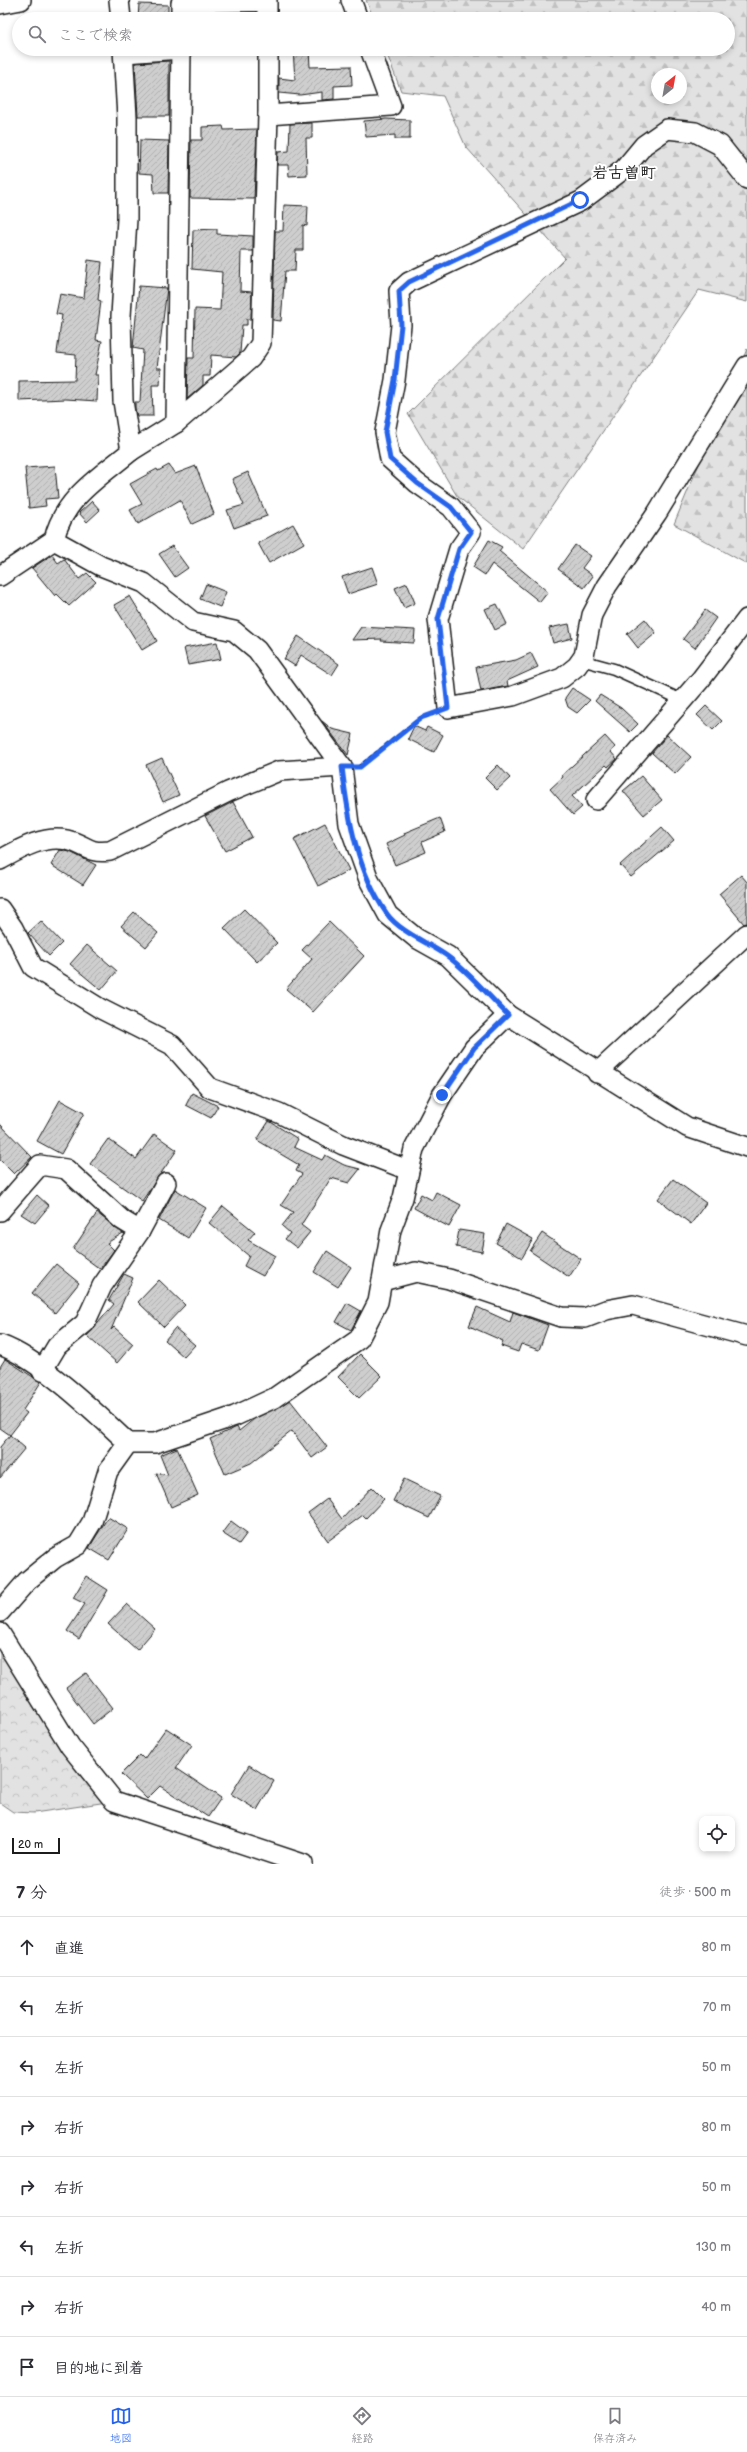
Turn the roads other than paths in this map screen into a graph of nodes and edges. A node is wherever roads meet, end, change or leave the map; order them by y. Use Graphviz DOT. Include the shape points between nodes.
graph roads {
  1 [pos="21,0"];
  2 [pos="351,0"];
  3 [pos="0,4"];
  4 [pos="267,7"];
  5 [pos="181,12"];
  6 [pos="355,12"];
  7 [pos="124,56"];
  8 [pos="181,56"];
  9 [pos="268,56"];
  10 [pos="373,56"];
  11 [pos="268,115"];
  12 [pos="747,178"];
  13 [pos="747,366"];
  14 [pos="176,423"];
  15 [pos="132,451"];
  16 [pos="54,540"];
  17 [pos="0,576"];
  18 [pos="747,619"];
  19 [pos="582,660"];
  20 [pos="682,700"];
  21 [pos="342,767"];
  22 [pos="596,800"];
  23 [pos="0,860"];
  24 [pos="0,909"];
  25 [pos="747,934"];
  26 [pos="508,1015"];
  27 [pos="598,1072"];
  28 [pos="747,1147"];
  29 [pos="408,1170"];
  30 [pos="166,1183"];
  31 [pos="0,1210"];
  32 [pos="140,1231"];
  33 [pos="382,1281"];
  34 [pos="747,1336"];
  35 [pos="0,1345"];
  36 [pos="42,1371"];
  37 [pos="128,1443"];
  38 [pos="0,1612"];
  39 [pos="0,1633"];
  40 [pos="303,1864"];
  1 -- 3 [label="street"];
  2 -- 6 [label="street"];
  4 -- 5 [label="street" via="181,4"];
  7 -- 15 [label="street" via="127,219 121,316 122,370 123,401"];
  8 -- 14 [label="street"];
  9 -- 11 [label="street"];
  10 -- 11 [label="street" via="391,106"];
  11 -- 14 [label="street" via="261,343 251,358"];
  12 -- 19 [label="street" via="720,145 695,132 667,130 644,145 624,169 580,200 409,282 399,291 401,325 395,380 385,432 390,459 417,483 451,507 471,532 459,549 438,619 448,708 520,693 562,678"];
  13 -- 19 [label="street" via="656,513 607,586 592,615"];
  14 -- 15 [label="street"];
  15 -- 16 [label="street" via="76,496 57,528"];
  16 -- 17 [label="street"];
  16 -- 21 [label="street" via="102,566 144,583 193,622 234,631 257,650"];
  18 -- 20 [label="street"];
  19 -- 20 [label="lane" via="614,669"];
  20 -- 22 [label="street"];
  21 -- 23 [label="street" via="279,771 228,792 110,851 96,852 67,840 47,840 26,846"];
  21 -- 26 [label="street" via="349,824 369,880 388,915 416,938 448,956"];
  24 -- 29 [label="street" via="33,967 100,1009 172,1045 210,1088 279,1113 343,1145"];
  25 -- 27 [label="street"];
  26 -- 27 [label="street"];
  26 -- 29 [label="street" via="474,1048 442,1095 414,1149"];
  27 -- 28 [label="street" via="687,1127"];
  29 -- 33 [label="street" via="403,1198 391,1230"];
  30 -- 32 [label="street"];
  31 -- 32 [label="street" via="40,1164 66,1169 122,1220"];
  32 -- 36 [label="street" via="102,1286 85,1323 57,1346"];
  33 -- 34 [label="street" via="416,1272 449,1279 561,1317 585,1318 606,1310 633,1305"];
  33 -- 37 [label="street" via="378,1302 359,1339 274,1398 235,1416 168,1439 155,1443"];
  35 -- 36 [label="street" via="11,1349"];
  36 -- 37 [label="street"];
  37 -- 38 [label="street" via="108,1471 92,1522 78,1545 55,1558 27,1580"];
  39 -- 40 [label="street" via="70,1746 114,1801"];
}
